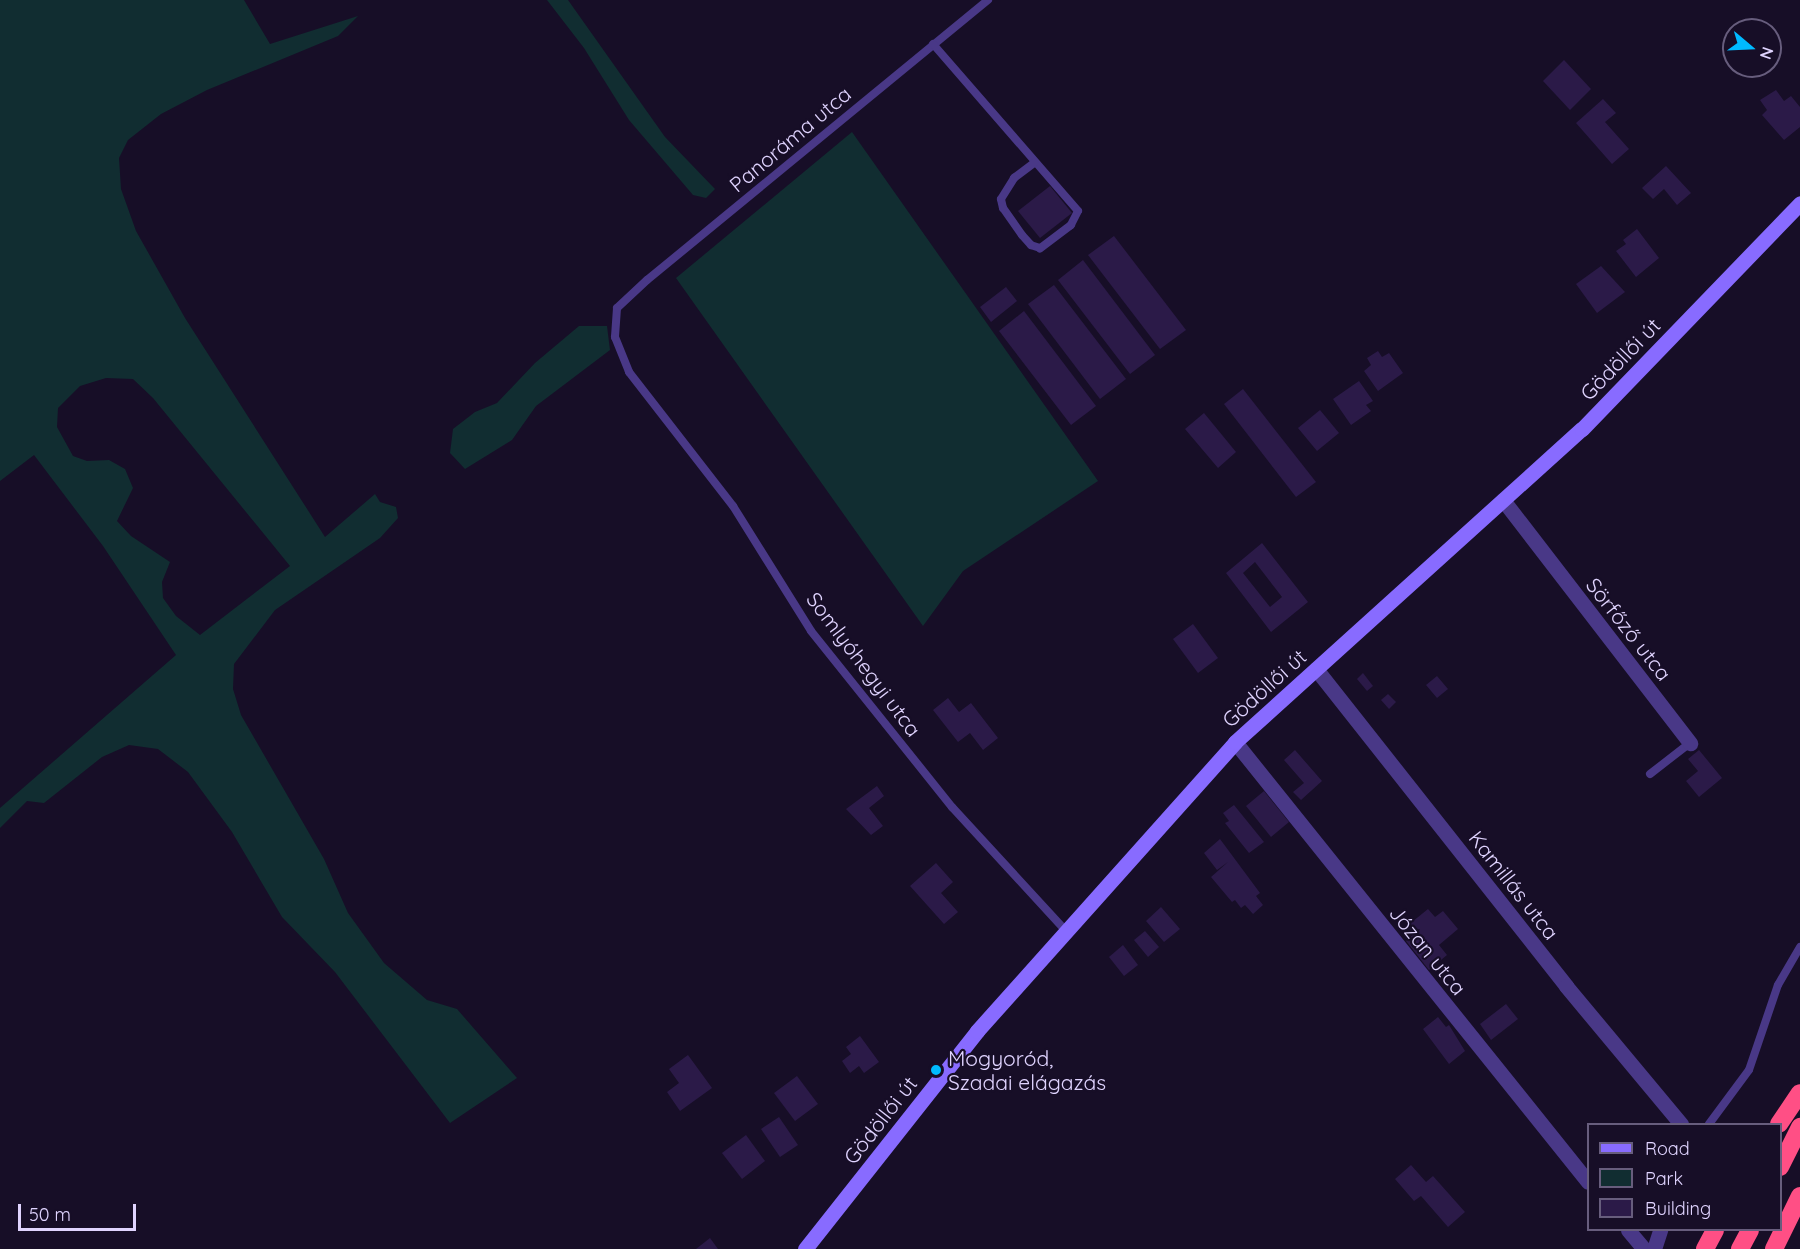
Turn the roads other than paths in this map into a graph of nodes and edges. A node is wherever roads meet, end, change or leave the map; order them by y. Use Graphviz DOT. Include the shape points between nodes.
graph roads {
  1 [pos="987,0"];
  2 [pos="933,44"];
  3 [pos="1034,163"];
  4 [pos="1800,203"];
  5 [pos="617,308"];
  6 [pos="1503,500"];
  7 [pos="1316,669"];
  8 [pos="1235,742"];
  9 [pos="1690,743"];
  10 [pos="1650,774"];
  11 [pos="1065,930"];
  12 [pos="1800,948"];
  13 [pos="1800,1093"];
  14 [pos="1679,1123"];
  15 [pos="1710,1123"];
  16 [pos="1780,1123"];
  17 [pos="1800,1127"];
  18 [pos="1782,1163"];
  19 [pos="1587,1181"];
  20 [pos="1800,1196"];
  21 [pos="1629,1231"];
  22 [pos="1660,1231"];
  23 [pos="1715,1231"];
  24 [pos="1749,1231"];
  25 [pos="806,1249"];
  26 [pos="1644,1249"];
  27 [pos="1654,1249"];
  28 [pos="1706,1249"];
  29 [pos="1740,1249"];
  30 [pos="1774,1249"];
  1 -- 2 [label="lane, Panoráma utca"];
  2 -- 3 [label="lane" via="1028,151"];
  2 -- 5 [label="lane, Panoráma utca"];
  3 -- 3 [label="lane" via="1078,211 1071,225 1040,248 1022,235 1001,199 1014,178"];
  4 -- 6 [label="main road, Gödöllői út" via="1582,429"];
  5 -- 11 [label="lane, Somlyóhegyi utca" via="615,337 629,372 733,506 811,631 952,807"];
  6 -- 7 [label="main road, Gödöllői út"];
  6 -- 9 [label="street, Sörfőző utca"];
  7 -- 8 [label="main road, Gödöllői út"];
  7 -- 14 [label="street, Kamillás utca"];
  8 -- 11 [label="main road, Gödöllői út"];
  8 -- 19 [label="street, Józan utca"];
  9 -- 10 [label="lane, Sörfőző utca"];
  11 -- 25 [label="main road, Gödöllői út" via="978,1031"];
  12 -- 15 [label="lane" via="1778,985 1749,1070"];
  13 -- 16 [label="highway"];
  17 -- 18 [label="highway"];
  20 -- 30 [label="highway"];
  21 -- 26 [label="street"];
  22 -- 27 [label="street"];
  23 -- 28 [label="highway"];
  24 -- 29 [label="highway"];
}
